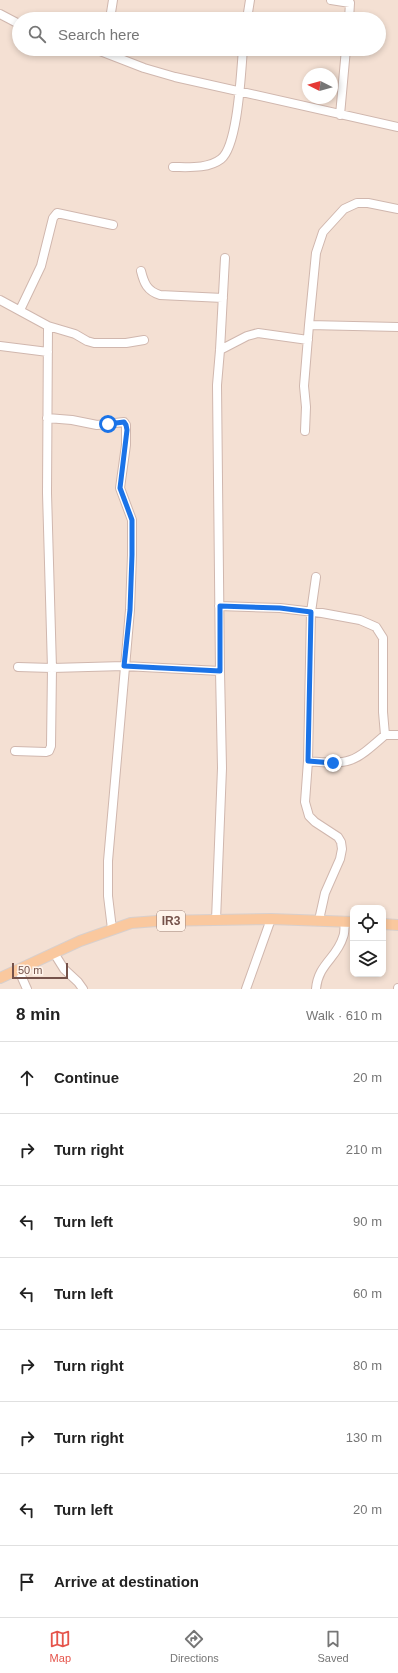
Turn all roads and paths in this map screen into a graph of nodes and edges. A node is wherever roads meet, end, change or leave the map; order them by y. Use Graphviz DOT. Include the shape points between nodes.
graph roads {
  1 [pos="113,0"];
  2 [pos="250,0"];
  3 [pos="331,0"];
  4 [pos="111,12"];
  5 [pos="248,12"];
  6 [pos="349,12"];
  7 [pos="0,14"];
  8 [pos="12,20"];
  9 [pos="114,56"];
  10 [pos="242,56"];
  11 [pos="345,56"];
  12 [pos="240,91"];
  13 [pos="340,115"];
  14 [pos="398,127"];
  15 [pos="173,167"];
  16 [pos="398,209"];
  17 [pos="113,225"];
  18 [pos="225,258"];
  19 [pos="140,271"];
  20 [pos="223,298"];
  21 [pos="0,300"];
  22 [pos="20,310"];
  23 [pos="309,325"];
  24 [pos="48,326"];
  25 [pos="398,327"];
  26 [pos="144,340"];
  27 [pos="308,340"];
  28 [pos="0,346"];
  29 [pos="220,350"];
  30 [pos="48,352"];
  31 [pos="47,418"];
  32 [pos="305,432"];
  33 [pos="316,578"];
  34 [pos="220,606"];
  35 [pos="311,612"];
  36 [pos="124,666"];
  37 [pos="18,667"];
  38 [pos="52,668"];
  39 [pos="220,671"];
  40 [pos="385,735"];
  41 [pos="398,735"];
  42 [pos="15,751"];
  43 [pos="308,761"];
  44 [pos="271,919"];
  45 [pos="216,920"];
  46 [pos="320,920"];
  47 [pos="349,922"];
  48 [pos="386,924"];
  49 [pos="398,925"];
  50 [pos="112,929"];
  51 [pos="54,952"];
  52 [pos="19,971"];
  53 [pos="0,978"];
  54 [pos="27,989"];
  55 [pos="82,989"];
  56 [pos="246,989"];
  57 [pos="316,989"];
  1 -- 4 [label="street"];
  2 -- 5 [label="street"];
  3 -- 6 [label="street" via="350,3"];
  7 -- 8 [label="street"];
  9 -- 12 [label="street" via="137,66 169,75"];
  10 -- 12 [label="street"];
  11 -- 13 [label="street"];
  12 -- 13 [label="street"];
  12 -- 15 [label="street" via="234,128 225,155 203,166"];
  13 -- 14 [label="street"];
  16 -- 23 [label="street" via="357,203 344,209 324,232 316,253"];
  17 -- 22 [label="street" via="60,213 55,215 41,266"];
  18 -- 20 [label="street"];
  19 -- 20 [label="street" via="143,282 153,293"];
  20 -- 29 [label="street"];
  21 -- 22 [label="street"];
  22 -- 24 [label="street"];
  23 -- 25 [label="street"];
  23 -- 27 [label="street"];
  24 -- 26 [label="street" via="94,343 126,344"];
  24 -- 30 [label="street"];
  27 -- 29 [label="street" via="258,333"];
  27 -- 32 [label="street" via="304,386"];
  28 -- 30 [label="street"];
  29 -- 34 [label="street" via="217,385"];
  30 -- 31 [label="street"];
  31 -- 36 [label="street" via="97,425 124,422 126,425 120,488 132,520 132,555"];
  31 -- 38 [label="street"];
  33 -- 35 [label="street"];
  34 -- 35 [label="street"];
  34 -- 39 [label="street"];
  35 -- 40 [label="street" via="360,620 381,632"];
  35 -- 43 [label="street"];
  36 -- 38 [label="street"];
  36 -- 39 [label="street"];
  36 -- 50 [label="street" via="108,861 108,896"];
  37 -- 38 [label="street"];
  38 -- 42 [label="street" via="50,749 46,752"];
  39 -- 45 [label="street" via="222,768"];
  40 -- 41 [label="street"];
  40 -- 43 [label="street" via="351,760 333,763"];
  43 -- 46 [label="street" via="306,802 309,816 338,837 342,849 325,893"];
  44 -- 45 [label="main road, IR3"];
  44 -- 46 [label="main road, IR3"];
  44 -- 56 [label="street"];
  45 -- 50 [label="main road, IR3" via="143,922"];
  46 -- 47 [label="main road, IR3"];
  47 -- 57 [label="street" via="335,952 320,972"];
  48 -- 49 [label="main road"];
  50 -- 51 [label="main road, IR3"];
  51 -- 52 [label="main road, IR3"];
  51 -- 55 [label="street" via="64,969"];
  52 -- 53 [label="main road, IR3"];
  52 -- 54 [label="street"];
}
